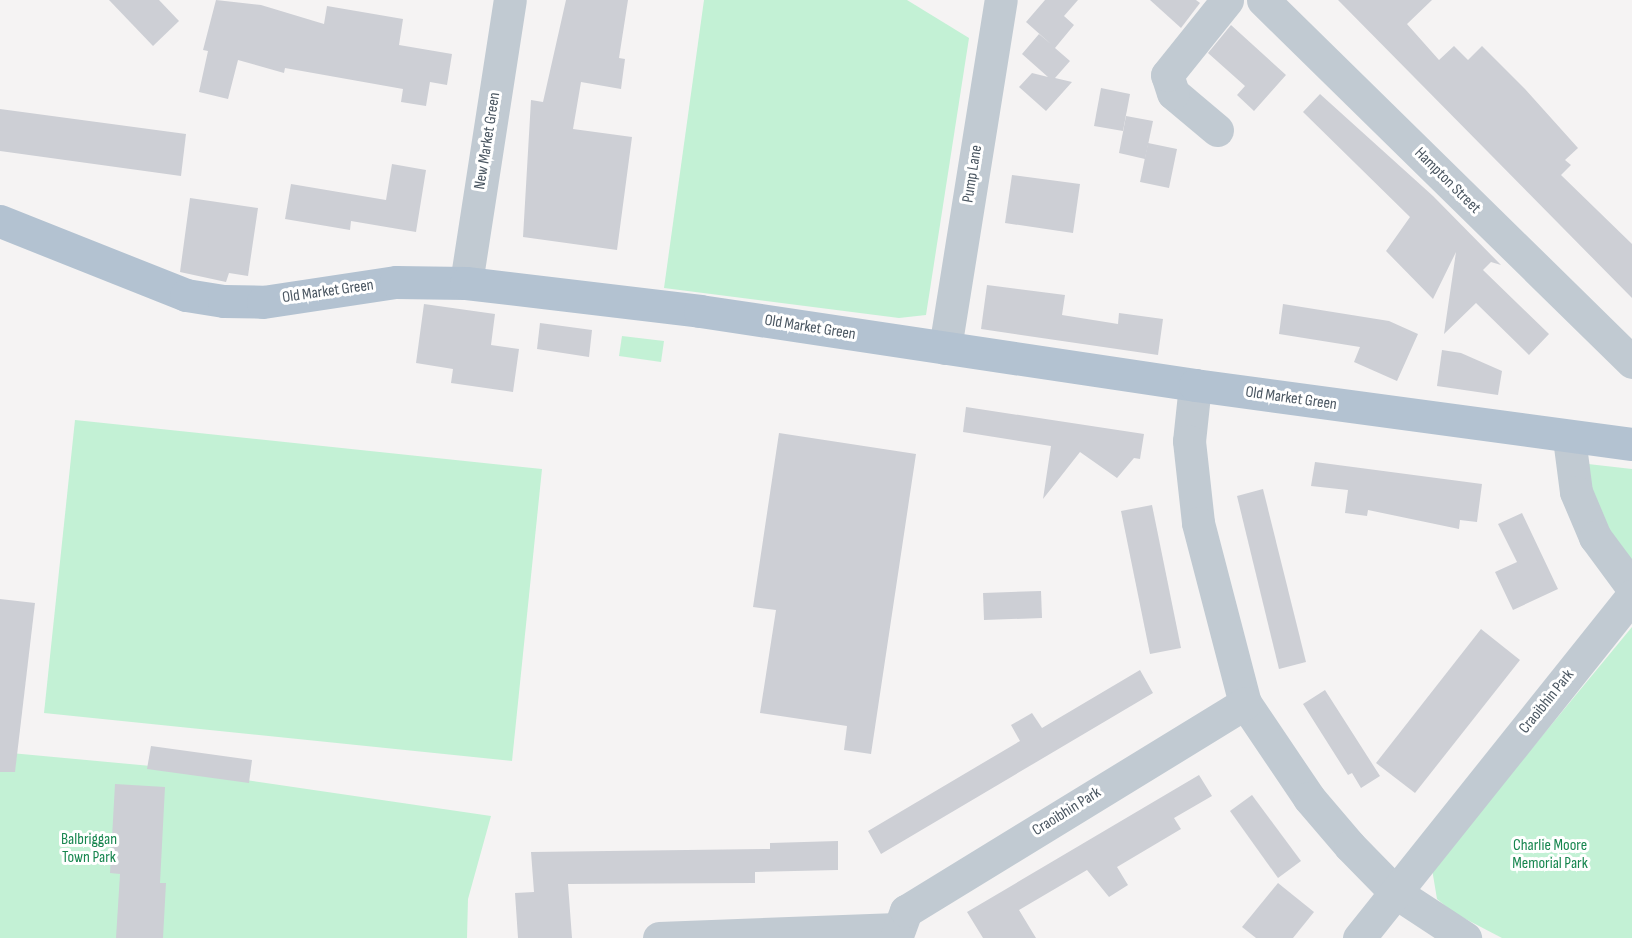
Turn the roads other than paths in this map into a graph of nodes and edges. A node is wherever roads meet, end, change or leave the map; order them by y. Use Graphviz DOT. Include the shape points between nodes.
graph roads {
  1 [pos="510,0"];
  2 [pos="1001,0"];
  3 [pos="1227,0"];
  4 [pos="1263,0"];
  5 [pos="1216,130"];
  6 [pos="0,221"];
  7 [pos="466,283"];
  8 [pos="945,348"];
  9 [pos="1632,362"];
  10 [pos="1195,385"];
  11 [pos="1569,438"];
  12 [pos="1632,444"];
  13 [pos="1632,587"];
  14 [pos="1632,596"];
  15 [pos="1245,703"];
  16 [pos="1395,892"];
  17 [pos="896,933"];
  18 [pos="659,938"];
  19 [pos="1359,938"];
  20 [pos="1465,938"];
  1 -- 7 [label="street, New Market Green"];
  2 -- 8 [label="street, Pump Lane"];
  3 -- 5 [label="street" via="1167,75 1173,93"];
  4 -- 9 [label="street, Hampton Street"];
  6 -- 7 [label="main road, Old Market Green" via="186,295 224,301 263,302 396,282"];
  7 -- 8 [label="main road, Old Market Green" via="700,311"];
  8 -- 10 [label="main road, Old Market Green"];
  10 -- 11 [label="main road, Old Market Green"];
  10 -- 15 [label="street" via="1189,441 1198,523"];
  11 -- 12 [label="main road, Old Market Green"];
  11 -- 13 [label="street" via="1576,492 1595,537"];
  14 -- 16 [label="street, Craoibhin Park"];
  15 -- 16 [label="street" via="1328,822"];
  15 -- 17 [label="street, Craoibhin Park" via="906,911"];
  16 -- 19 [label="street, Craoibhin Park"];
  16 -- 20 [label="street"];
  17 -- 18 [label="street"];
}
